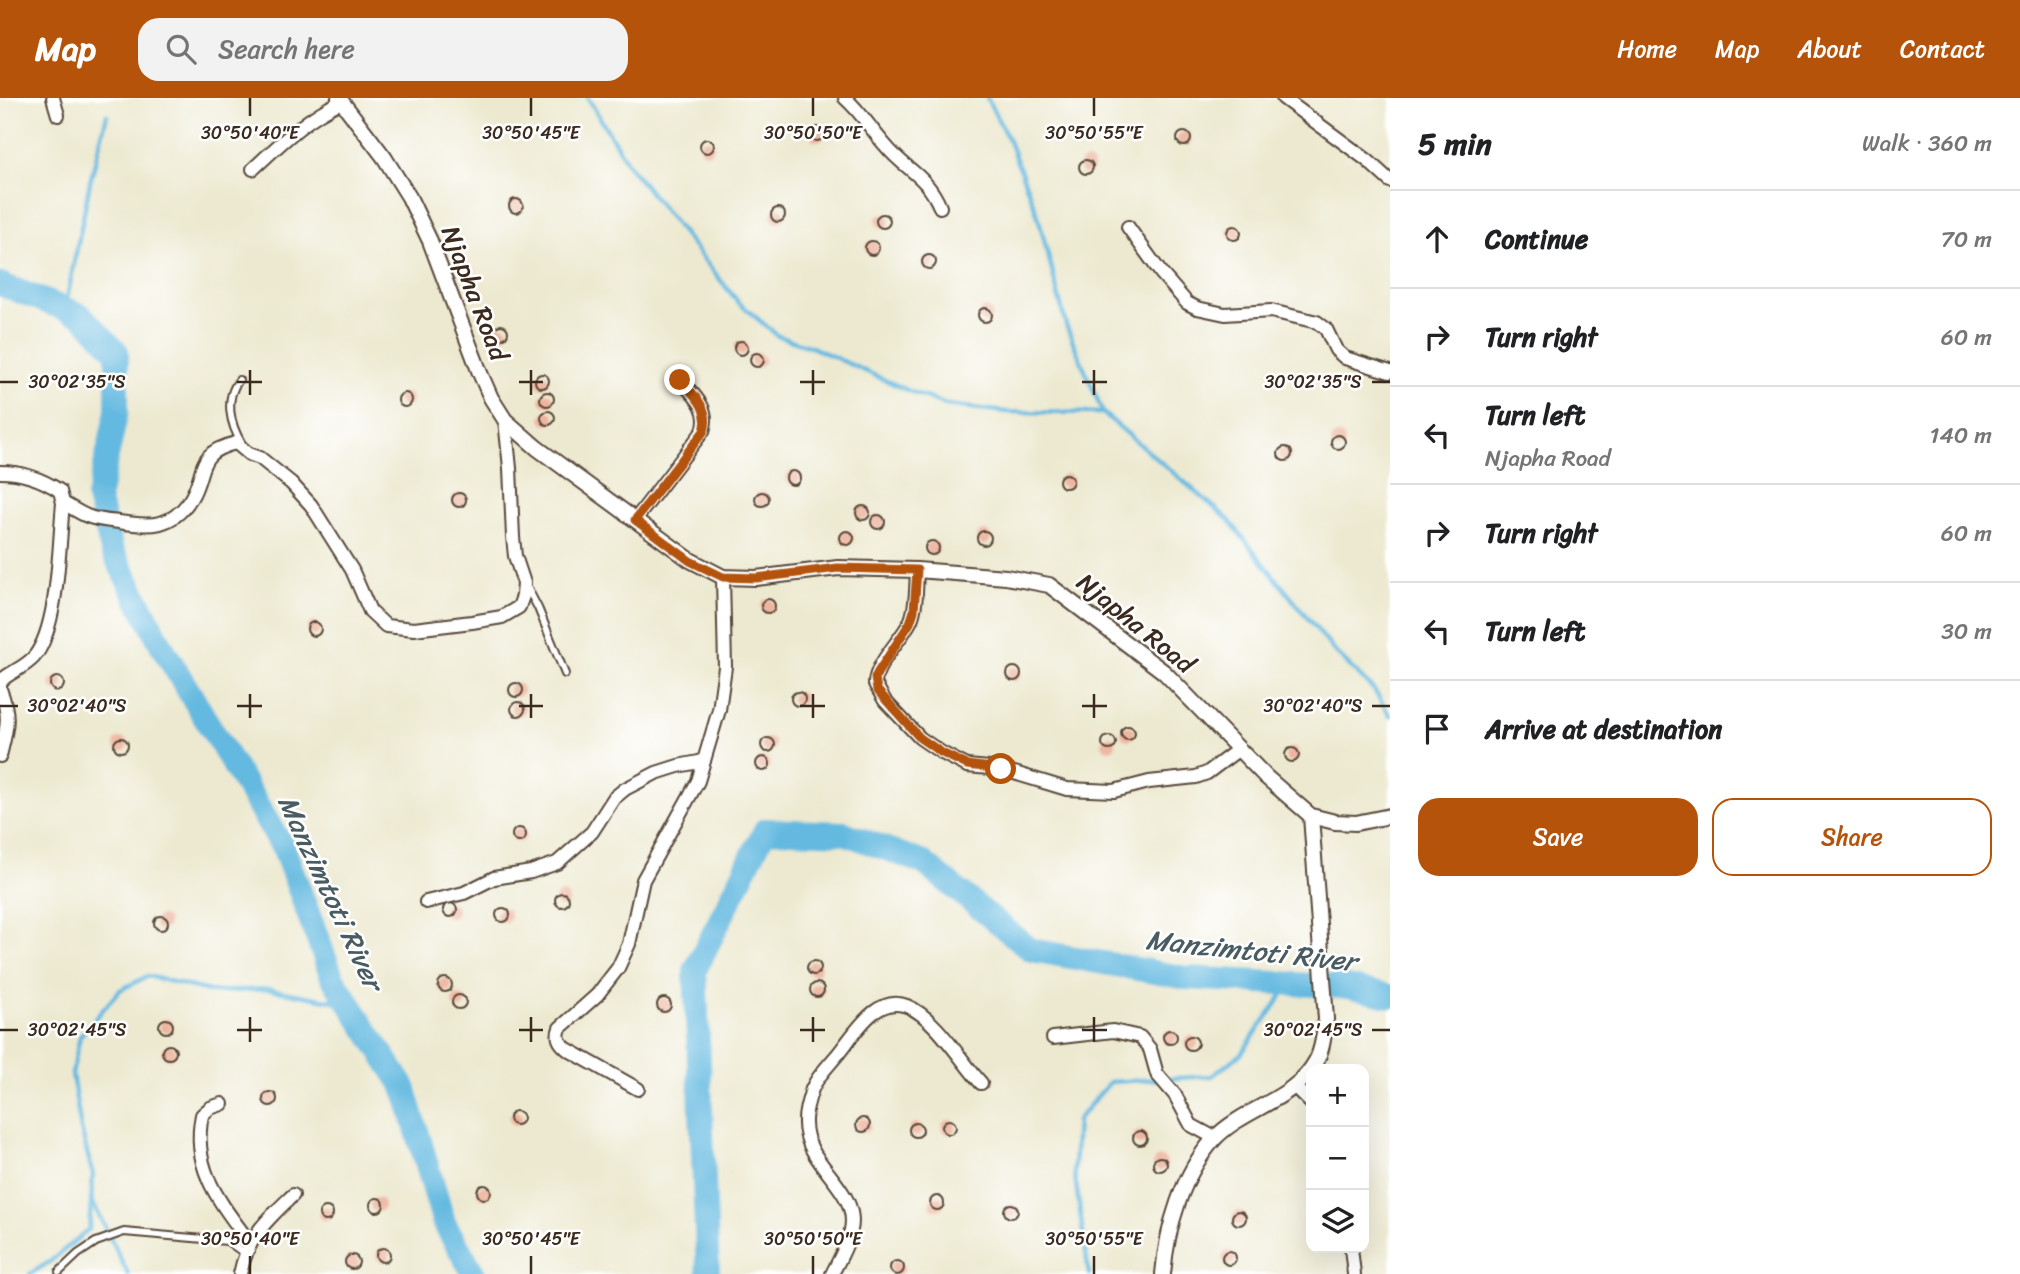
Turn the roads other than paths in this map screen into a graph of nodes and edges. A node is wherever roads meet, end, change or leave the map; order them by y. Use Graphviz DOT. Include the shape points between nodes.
graph roads {
  1 [pos="52,98"];
  2 [pos="845,98"];
  3 [pos="1283,98"];
  4 [pos="340,100"];
  5 [pos="58,115"];
  6 [pos="253,169"];
  7 [pos="1390,181"];
  8 [pos="940,207"];
  9 [pos="1128,227"];
  10 [pos="1390,372"];
  11 [pos="239,380"];
  12 [pos="680,380"];
  13 [pos="505,420"];
  14 [pos="248,454"];
  15 [pos="0,472"];
  16 [pos="63,503"];
  17 [pos="635,520"];
  18 [pos="917,570"];
  19 [pos="723,577"];
  20 [pos="524,583"];
  21 [pos="565,674"];
  22 [pos="0,684"];
  23 [pos="0,689"];
  24 [pos="1239,749"];
  25 [pos="0,756"];
  26 [pos="704,761"];
  27 [pos="1311,816"];
  28 [pos="1390,816"];
  29 [pos="426,902"];
  30 [pos="1053,1038"];
  31 [pos="981,1083"];
  32 [pos="1294,1086"];
  33 [pos="638,1089"];
  34 [pos="1306,1098"];
  35 [pos="222,1104"];
  36 [pos="1215,1138"];
  37 [pos="293,1195"];
  38 [pos="247,1248"];
  39 [pos="1352,1253"];
  40 [pos="59,1272"];
  41 [pos="240,1274"];
  42 [pos="832,1274"];
  43 [pos="1163,1274"];
  44 [pos="1354,1274"];
  1 -- 5 [label="street"];
  2 -- 8 [label="street" via="886,147 928,184"];
  3 -- 7 [label="street"];
  4 -- 6 [label="street" via="304,123"];
  4 -- 13 [label="street, Njapha Road" via="409,197 480,373"];
  9 -- 10 [label="street" via="1187,303 1225,314 1271,311 1317,322 1345,358"];
  11 -- 14 [label="lane" via="230,396 231,416"];
  12 -- 17 [label="street" via="704,410 704,431"];
  13 -- 17 [label="street, Njapha Road"];
  13 -- 20 [label="street" via="514,546"];
  14 -- 16 [label="street" via="236,443 219,449 205,460 192,497 180,512 157,525 93,518"];
  14 -- 20 [label="street" via="291,483 311,505 352,570 370,611 386,626 414,629 502,617 519,607"];
  15 -- 16 [label="street" via="31,477 55,488"];
  16 -- 22 [label="street" via="53,611 46,637 33,659"];
  17 -- 19 [label="street, Njapha Road" via="690,561"];
  18 -- 19 [label="street, Njapha Road" via="838,568 756,578"];
  18 -- 24 [label="street, Njapha Road" via="1049,585 1164,672"];
  18 -- 24 [label="street" via="910,623 875,684 920,738 942,753 967,765 1097,792 1196,777"];
  19 -- 26 [label="street" via="725,667 719,710"];
  20 -- 21 [label="lane"];
  23 -- 25 [label="street" via="8,716"];
  24 -- 27 [label="street, Njapha Road"];
  26 -- 29 [label="street" via="678,765 625,789 592,832 557,863 494,878"];
  26 -- 33 [label="street" via="693,792 643,880 629,944 618,968 558,1034 567,1049"];
  27 -- 28 [label="street" via="1356,823"];
  27 -- 32 [label="street" via="1326,1019 1318,1059"];
  30 -- 36 [label="street" via="1113,1031 1139,1037 1191,1125"];
  31 -- 42 [label="street" via="935,1027 910,1006 899,1004 871,1014 825,1068 813,1088 805,1119 810,1150 849,1203 852,1217"];
  32 -- 34 [label="street"];
  32 -- 36 [label="street"];
  35 -- 38 [label="street" via="202,1115 200,1152 215,1193"];
  36 -- 43 [label="street" via="1178,1200"];
  37 -- 38 [label="street" via="262,1225"];
  38 -- 40 [label="lane" via="227,1241 124,1233 96,1242"];
  38 -- 41 [label="street"];
  39 -- 44 [label="street"];
}
